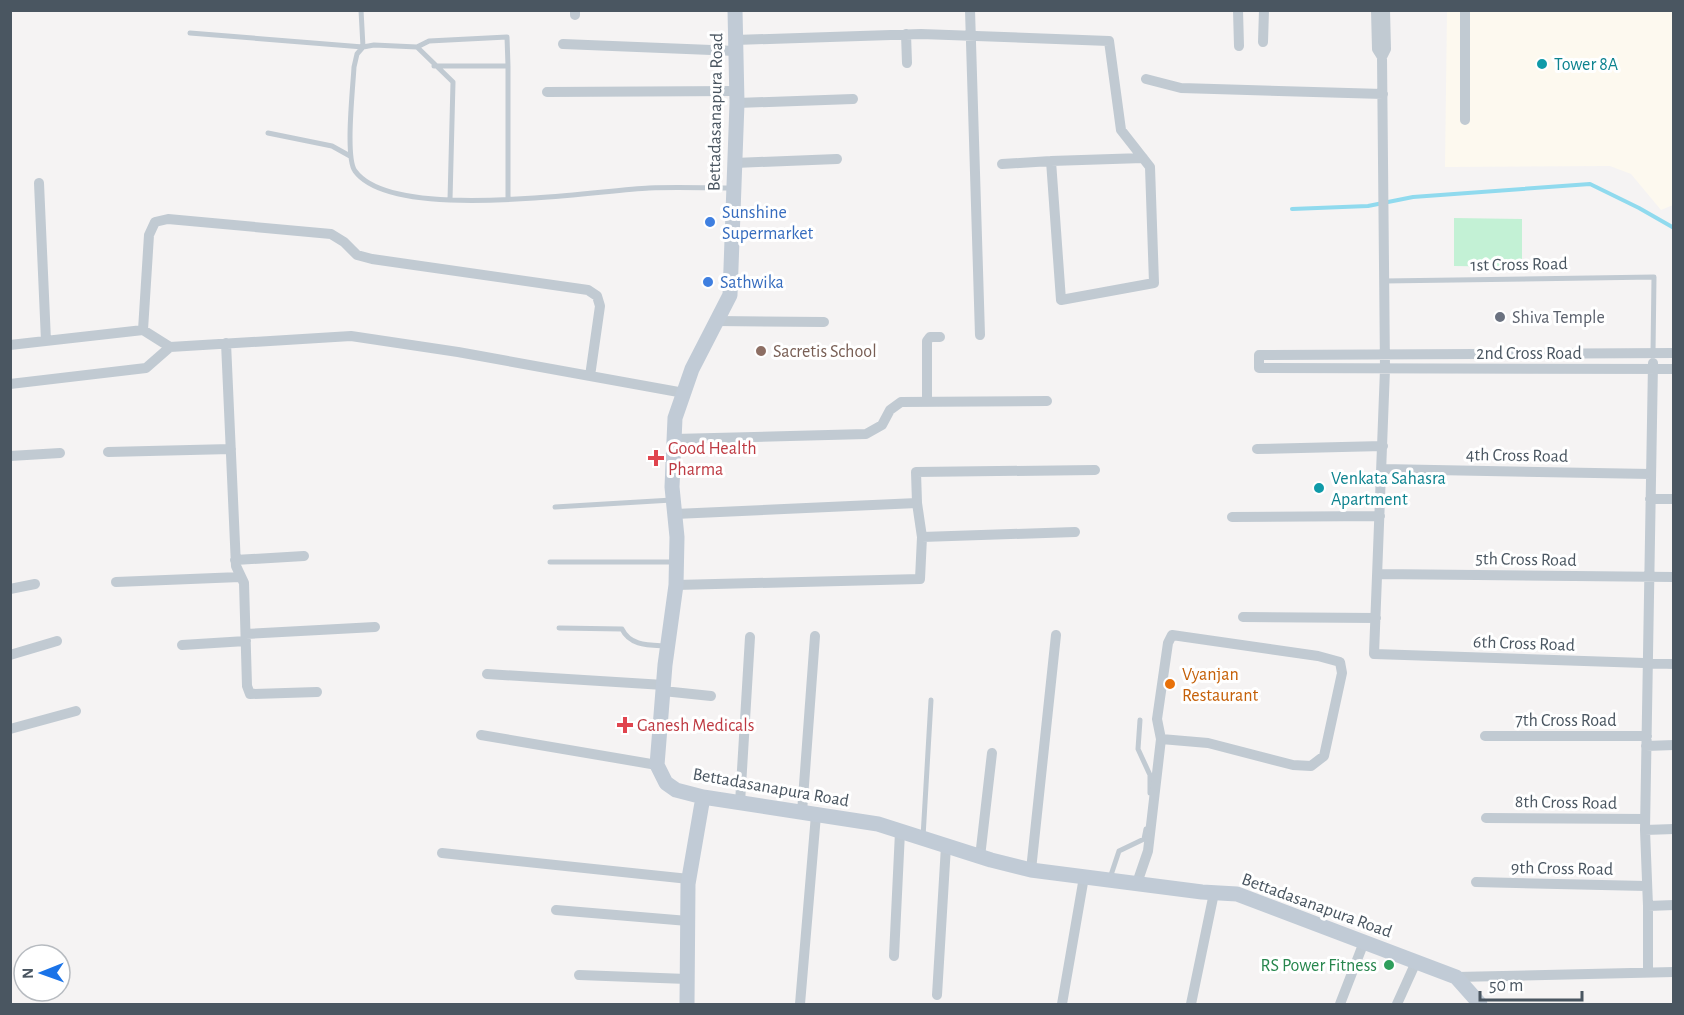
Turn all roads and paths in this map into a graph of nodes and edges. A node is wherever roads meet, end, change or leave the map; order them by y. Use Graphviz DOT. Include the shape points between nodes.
graph roads {
  1 [pos="361,10"];
  2 [pos="735,10"];
  3 [pos="970,10"];
  4 [pos="1238,10"];
  5 [pos="1264,10"];
  6 [pos="1376,10"];
  7 [pos="1385,10"];
  8 [pos="1465,10"];
  9 [pos="190,33"];
  10 [pos="906,34"];
  11 [pos="969,35"];
  12 [pos="1263,42"];
  13 [pos="563,44"];
  14 [pos="736,45"];
  15 [pos="1239,46"];
  16 [pos="363,47"];
  17 [pos="417,47"];
  18 [pos="1382,57"];
  19 [pos="907,63"];
  20 [pos="434,66"];
  21 [pos="508,66"];
  22 [pos="1146,79"];
  23 [pos="547,92"];
  24 [pos="1383,94"];
  25 [pos="737,97"];
  26 [pos="853,99"];
  27 [pos="1464,120"];
  28 [pos="268,133"];
  29 [pos="350,156"];
  30 [pos="1143,158"];
  31 [pos="837,159"];
  32 [pos="1050,161"];
  33 [pos="735,163"];
  34 [pos="1002,164"];
  35 [pos="39,183"];
  36 [pos="733,188"];
  37 [pos="508,199"];
  38 [pos="450,200"];
  39 [pos="1384,281"];
  40 [pos="716,321"];
  41 [pos="824,322"];
  42 [pos="143,330"];
  43 [pos="980,335"];
  44 [pos="940,337"];
  45 [pos="46,341"];
  46 [pos="226,343"];
  47 [pos="10,345"];
  48 [pos="170,347"];
  49 [pos="1674,353"];
  50 [pos="1653,354"];
  51 [pos="1385,355"];
  52 [pos="1385,369"];
  53 [pos="1653,369"];
  54 [pos="1674,369"];
  55 [pos="590,376"];
  56 [pos="10,384"];
  57 [pos="684,393"];
  58 [pos="927,401"];
  59 [pos="1047,401"];
  60 [pos="674,439"];
  61 [pos="1383,447"];
  62 [pos="231,449"];
  63 [pos="1257,449"];
  64 [pos="108,452"];
  65 [pos="60,453"];
  66 [pos="10,456"];
  67 [pos="1382,469"];
  68 [pos="1095,470"];
  69 [pos="1651,474"];
  70 [pos="1650,499"];
  71 [pos="1674,499"];
  72 [pos="917,503"];
  73 [pos="555,507"];
  74 [pos="674,507"];
  75 [pos="1380,516"];
  76 [pos="1233,517"];
  77 [pos="1075,532"];
  78 [pos="922,537"];
  79 [pos="304,556"];
  80 [pos="236,560"];
  81 [pos="550,562"];
  82 [pos="676,562"];
  83 [pos="1378,574"];
  84 [pos="240,577"];
  85 [pos="1649,577"];
  86 [pos="1674,577"];
  87 [pos="116,582"];
  88 [pos="35,584"];
  89 [pos="676,585"];
  90 [pos="10,590"];
  91 [pos="1244,617"];
  92 [pos="1376,618"];
  93 [pos="375,627"];
  94 [pos="559,628"];
  95 [pos="1056,635"];
  96 [pos="815,636"];
  97 [pos="750,637"];
  98 [pos="246,638"];
  99 [pos="57,641"];
  100 [pos="182,645"];
  101 [pos="668,646"];
  102 [pos="10,655"];
  103 [pos="1648,664"];
  104 [pos="1674,664"];
  105 [pos="487,674"];
  106 [pos="664,688"];
  107 [pos="317,692"];
  108 [pos="711,696"];
  109 [pos="931,700"];
  110 [pos="76,711"];
  111 [pos="1140,720"];
  112 [pos="10,729"];
  113 [pos="481,735"];
  114 [pos="1485,736"];
  115 [pos="1161,739"];
  116 [pos="1646,741"];
  117 [pos="1674,745"];
  118 [pos="992,753"];
  119 [pos="657,765"];
  120 [pos="703,797"];
  121 [pos="740,803"];
  122 [pos="809,814"];
  123 [pos="1486,818"];
  124 [pos="1645,825"];
  125 [pos="1674,829"];
  126 [pos="900,832"];
  127 [pos="923,839"];
  128 [pos="946,846"];
  129 [pos="442,853"];
  130 [pos="980,857"];
  131 [pos="1031,870"];
  132 [pos="1084,877"];
  133 [pos="689,879"];
  134 [pos="1110,879"];
  135 [pos="1476,882"];
  136 [pos="1137,883"];
  137 [pos="1646,886"];
  138 [pos="1214,893"];
  139 [pos="1674,905"];
  140 [pos="1648,906"];
  141 [pos="556,909"];
  142 [pos="688,921"];
  143 [pos="1364,942"];
  144 [pos="894,956"];
  145 [pos="1416,962"];
  146 [pos="1648,972"];
  147 [pos="1674,972"];
  148 [pos="579,975"];
  149 [pos="1456,977"];
  150 [pos="687,979"];
  151 [pos="937,995"];
  152 [pos="687,1005"];
  153 [pos="800,1005"];
  154 [pos="1062,1005"];
  155 [pos="1191,1005"];
  156 [pos="1340,1005"];
  157 [pos="1396,1005"];
  158 [pos="1480,1005"];
  1 -- 16 [label="lane"];
  2 -- 14 [label="street, Bettadasanapura Road"];
  3 -- 11 [label="street"];
  4 -- 15 [label="street"];
  5 -- 12 [label="street"];
  6 -- 18 [label="street" via="1377,49"];
  7 -- 18 [label="street" via="1386,49"];
  8 -- 27 [label="street"];
  9 -- 16 [label="lane"];
  10 -- 11 [label="street"];
  10 -- 14 [label="street"];
  10 -- 19 [label="street"];
  11 -- 30 [label="street" via="1109,41 1120,130"];
  11 -- 43 [label="street"];
  13 -- 14 [label="street"];
  14 -- 25 [label="street, Bettadasanapura Road"];
  16 -- 17 [label="lane"];
  16 -- 29 [label="lane" via="354,67"];
  17 -- 20 [label="lane"];
  17 -- 21 [label="lane" via="429,40 507,37"];
  18 -- 24 [label="street"];
  20 -- 21 [label="lane"];
  20 -- 38 [label="lane" via="453,82"];
  21 -- 37 [label="lane"];
  22 -- 24 [label="street" via="1181,88"];
  23 -- 25 [label="street"];
  24 -- 39 [label="street"];
  25 -- 26 [label="street"];
  25 -- 33 [label="street, Bettadasanapura Road"];
  28 -- 29 [label="lane" via="332,146"];
  29 -- 38 [label="lane" via="354,170 382,189 398,195"];
  30 -- 32 [label="street"];
  30 -- 32 [label="street" via="1150,167 1154,283 1061,300"];
  31 -- 33 [label="street"];
  32 -- 34 [label="street"];
  33 -- 36 [label="street, Bettadasanapura Road"];
  35 -- 45 [label="street"];
  36 -- 37 [label="lane" via="650,188"];
  36 -- 40 [label="street, Bettadasanapura Road" via="730,295"];
  37 -- 38 [label="lane"];
  39 -- 50 [label="lane, 1st Cross Road" via="1654,277"];
  39 -- 51 [label="street"];
  40 -- 41 [label="street"];
  40 -- 57 [label="street, Bettadasanapura Road"];
  42 -- 45 [label="street"];
  42 -- 48 [label="street"];
  42 -- 55 [label="street" via="149,235 155,222 168,219 331,234 357,255 372,260 588,290 597,296 600,306"];
  44 -- 58 [label="street" via="927,341"];
  45 -- 47 [label="street"];
  46 -- 48 [label="street"];
  46 -- 55 [label="street" via="351,336"];
  46 -- 62 [label="street"];
  48 -- 56 [label="street" via="146,368"];
  49 -- 50 [label="street, 2nd Cross Road"];
  50 -- 51 [label="street, 2nd Cross Road"];
  50 -- 53 [label="street"];
  51 -- 52 [label="street"];
  51 -- 52 [label="street, 2nd Cross Road" via="1259,355 1259,368"];
  52 -- 53 [label="street, 2nd Cross Road"];
  52 -- 61 [label="street"];
  53 -- 54 [label="street, 2nd Cross Road"];
  53 -- 69 [label="street"];
  55 -- 57 [label="street"];
  57 -- 60 [label="street, Bettadasanapura Road" via="675,418"];
  58 -- 59 [label="street"];
  58 -- 60 [label="street" via="900,402 882,425 866,434"];
  60 -- 74 [label="street, Bettadasanapura Road"];
  61 -- 63 [label="street"];
  61 -- 67 [label="street"];
  62 -- 64 [label="street"];
  62 -- 80 [label="street"];
  65 -- 66 [label="street"];
  67 -- 69 [label="street, 4th Cross Road"];
  67 -- 75 [label="street"];
  68 -- 72 [label="street" via="916,472"];
  69 -- 70 [label="street"];
  70 -- 71 [label="street"];
  70 -- 85 [label="street"];
  72 -- 74 [label="street"];
  72 -- 78 [label="street"];
  73 -- 74 [label="lane"];
  74 -- 82 [label="street, Bettadasanapura Road"];
  75 -- 76 [label="street"];
  75 -- 83 [label="street"];
  77 -- 78 [label="street"];
  78 -- 89 [label="street" via="920,579"];
  79 -- 80 [label="street"];
  80 -- 84 [label="street"];
  81 -- 82 [label="lane"];
  82 -- 89 [label="street, Bettadasanapura Road"];
  83 -- 85 [label="street, 5th Cross Road"];
  83 -- 92 [label="street"];
  84 -- 87 [label="street"];
  84 -- 98 [label="street" via="244,583"];
  85 -- 86 [label="street, 5th Cross Road"];
  85 -- 103 [label="street"];
  88 -- 90 [label="street"];
  89 -- 101 [label="street, Bettadasanapura Road"];
  91 -- 92 [label="street"];
  92 -- 103 [label="street, 6th Cross Road" via="1374,654"];
  93 -- 98 [label="street"];
  94 -- 101 [label="lane" via="622,629 637,644"];
  95 -- 131 [label="street"];
  96 -- 122 [label="street"];
  97 -- 121 [label="street"];
  98 -- 100 [label="street"];
  98 -- 107 [label="street" via="250,694"];
  99 -- 102 [label="street"];
  101 -- 106 [label="street, Bettadasanapura Road"];
  103 -- 104 [label="street, 6th Cross Road"];
  103 -- 116 [label="street"];
  105 -- 106 [label="street"];
  106 -- 108 [label="street"];
  106 -- 119 [label="street, Bettadasanapura Road"];
  109 -- 127 [label="lane"];
  110 -- 112 [label="street"];
  111 -- 134 [label="lane" via="1138,749 1150,774 1148,818 1144,839 1119,851"];
  113 -- 119 [label="street"];
  114 -- 116 [label="street, 7th Cross Road"];
  115 -- 115 [label="street" via="1157,720 1172,635 1340,662 1342,673 1324,756 1311,766 1208,743"];
  115 -- 136 [label="street" via="1148,851"];
  116 -- 117 [label="street, 7th Cross Road"];
  116 -- 124 [label="street"];
  118 -- 130 [label="street"];
  119 -- 120 [label="street, Bettadasanapura Road" via="666,783 676,790"];
  120 -- 121 [label="street, Bettadasanapura Road"];
  120 -- 133 [label="street"];
  121 -- 122 [label="street, Bettadasanapura Road"];
  122 -- 126 [label="street, Bettadasanapura Road" via="878,824"];
  122 -- 153 [label="street"];
  123 -- 124 [label="street, 8th Cross Road"];
  124 -- 125 [label="street, 8th Cross Road"];
  124 -- 137 [label="street"];
  126 -- 127 [label="street, Bettadasanapura Road"];
  126 -- 144 [label="street"];
  127 -- 128 [label="street, Bettadasanapura Road"];
  128 -- 130 [label="street, Bettadasanapura Road"];
  128 -- 151 [label="street"];
  129 -- 133 [label="street"];
  130 -- 131 [label="street, Bettadasanapura Road"];
  131 -- 132 [label="street, Bettadasanapura Road"];
  132 -- 134 [label="street, Bettadasanapura Road"];
  132 -- 154 [label="street"];
  133 -- 142 [label="street"];
  134 -- 136 [label="street, Bettadasanapura Road"];
  135 -- 137 [label="street, 9th Cross Road"];
  136 -- 138 [label="street, Bettadasanapura Road"];
  137 -- 140 [label="street"];
  138 -- 143 [label="street, Bettadasanapura Road" via="1237,894"];
  138 -- 155 [label="street"];
  139 -- 140 [label="street"];
  140 -- 146 [label="street"];
  141 -- 142 [label="street"];
  142 -- 150 [label="street"];
  143 -- 145 [label="street, Bettadasanapura Road"];
  143 -- 156 [label="street"];
  145 -- 149 [label="street, Bettadasanapura Road"];
  145 -- 157 [label="street"];
  146 -- 147 [label="street"];
  146 -- 149 [label="street"];
  148 -- 150 [label="street"];
  149 -- 158 [label="street, Bettadasanapura Road"];
  150 -- 152 [label="street"];
}
